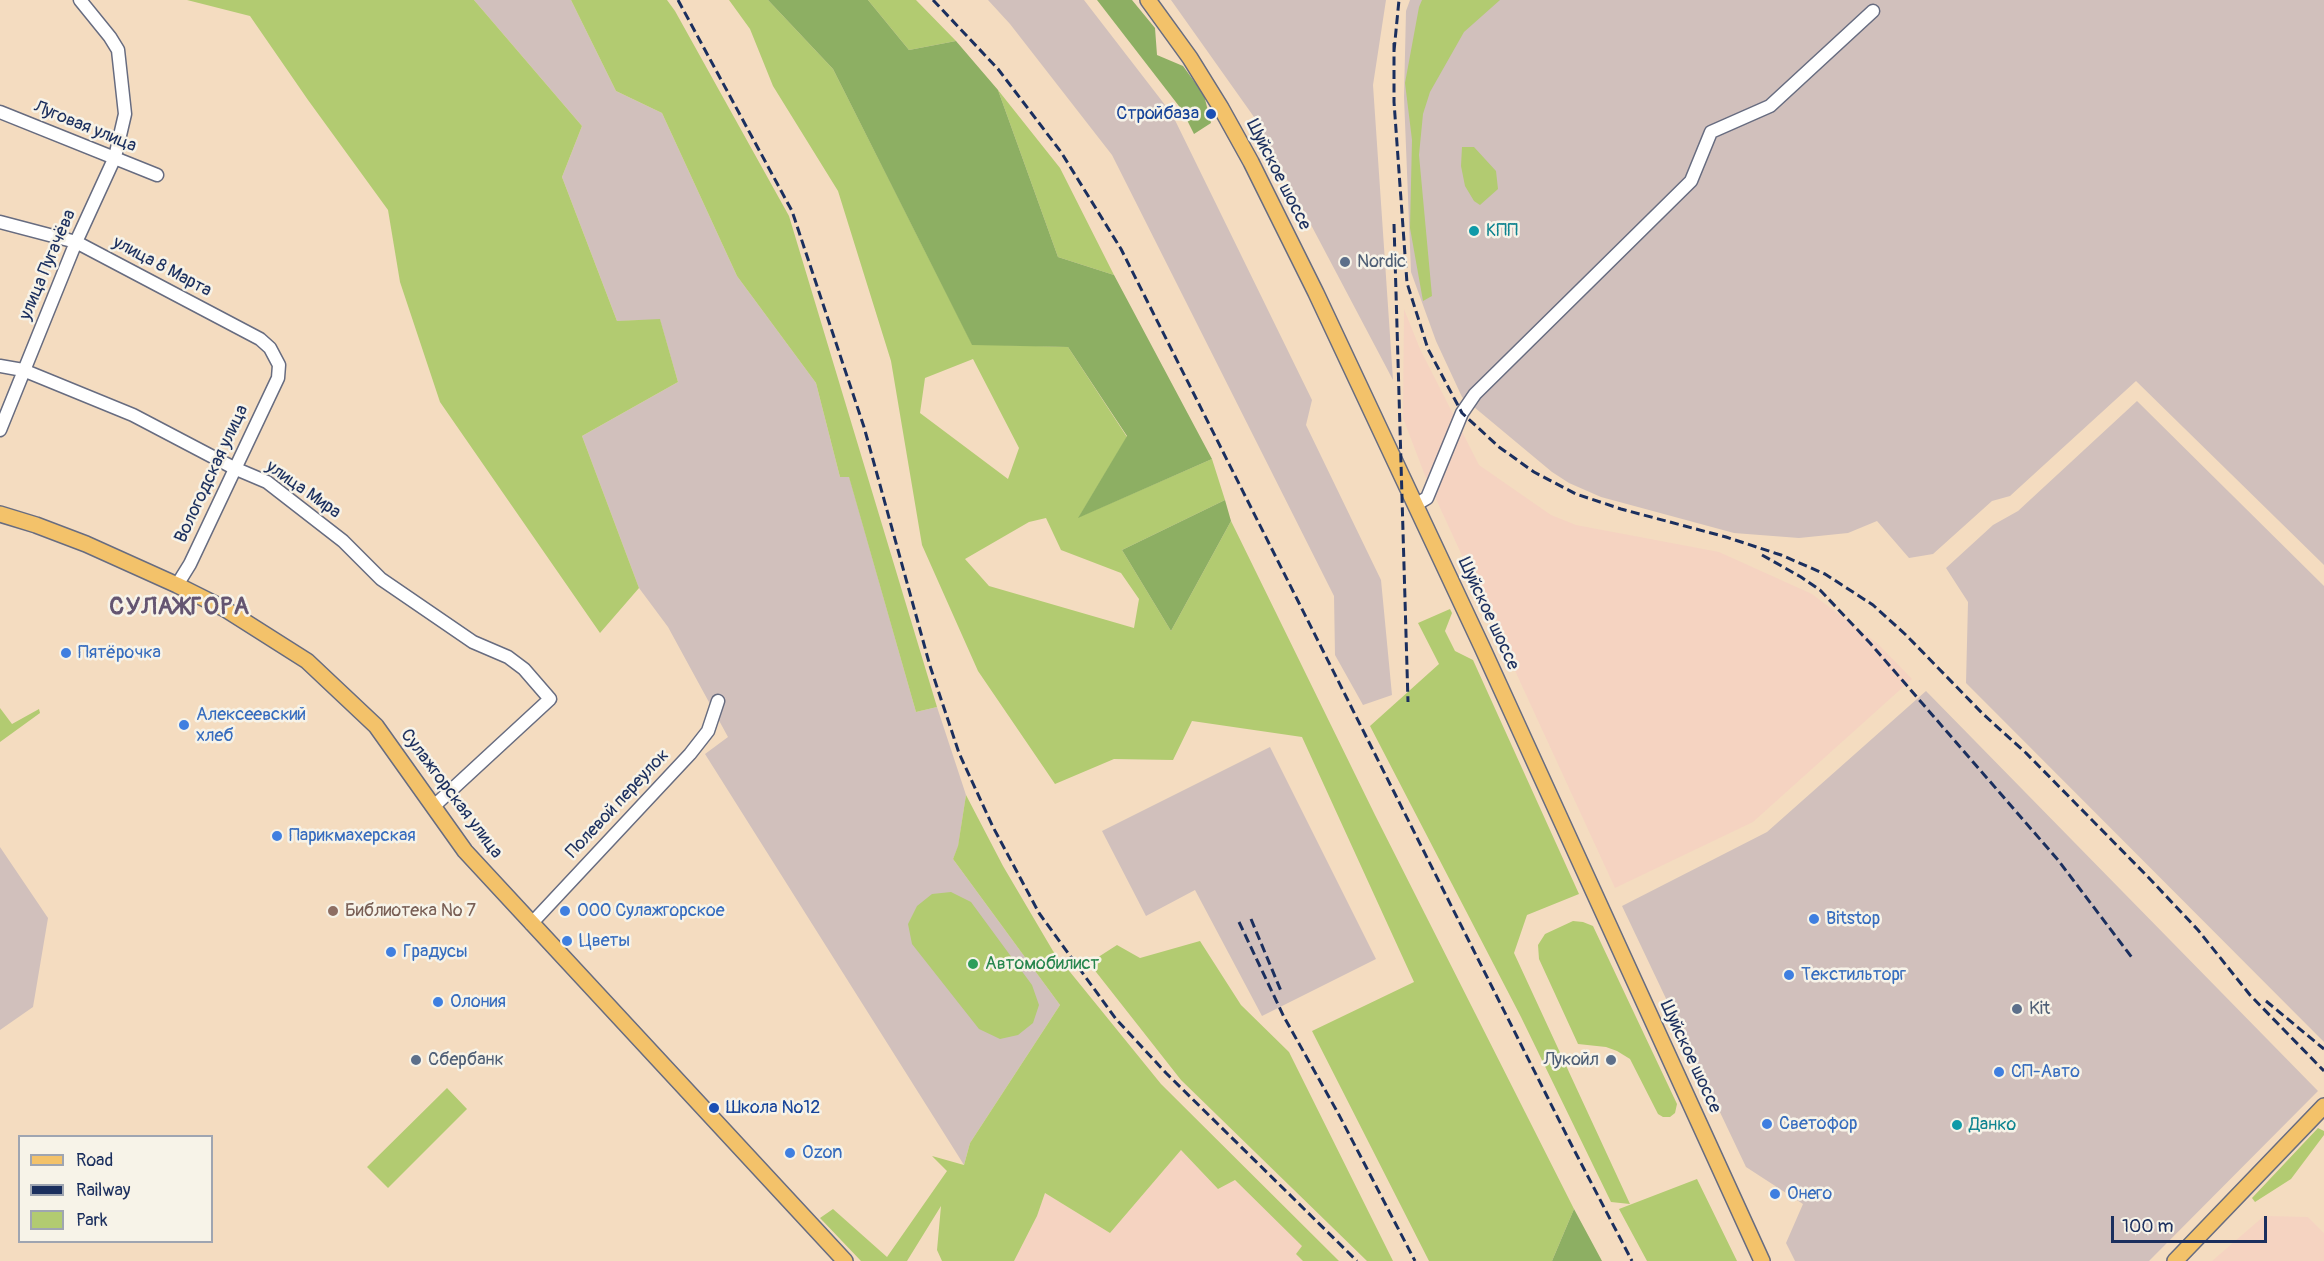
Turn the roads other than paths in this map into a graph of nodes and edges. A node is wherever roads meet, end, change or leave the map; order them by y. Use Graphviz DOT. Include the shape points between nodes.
graph roads {
  1 [pos="80,0"];
  2 [pos="1148,0"];
  3 [pos="1873,11"];
  4 [pos="0,112"];
  5 [pos="115,158"];
  6 [pos="157,175"];
  7 [pos="0,222"];
  8 [pos="76,242"];
  9 [pos="0,366"];
  10 [pos="23,370"];
  11 [pos="278,378"];
  12 [pos="0,430"];
  13 [pos="234,468"];
  14 [pos="1415,505"];
  15 [pos="0,514"];
  16 [pos="177,585"];
  17 [pos="718,701"];
  18 [pos="434,806"];
  19 [pos="531,924"];
  20 [pos="2324,1106"];
  21 [pos="844,1261"];
  22 [pos="1762,1261"];
  23 [pos="2175,1261"];
  1 -- 5 [label="street, улица Пугачёва" via="118,50 125,114"];
  2 -- 14 [label="main road, Шуйское шоссе" via="1190,58 1251,162"];
  3 -- 14 [label="street" via="1770,106 1711,132 1691,181 1475,394 1462,413 1427,498"];
  4 -- 5 [label="street, Луговая улица"];
  5 -- 6 [label="street, Луговая улица"];
  5 -- 8 [label="street, улица Пугачёва"];
  7 -- 8 [label="street, улица 8 Марта"];
  8 -- 10 [label="street, улица Пугачёва"];
  8 -- 11 [label="street, улица 8 Марта" via="260,339 279,365"];
  9 -- 10 [label="street, улица Мира"];
  10 -- 12 [label="street, улица Пугачёва"];
  10 -- 13 [label="street, улица Мира" via="133,415"];
  11 -- 13 [label="street, Вологодская улица"];
  13 -- 16 [label="street, Вологодская улица"];
  13 -- 18 [label="street, улица Мира" via="267,482 343,541 381,579 472,642 508,657 550,699"];
  14 -- 22 [label="main road, Шуйское шоссе"];
  15 -- 16 [label="main road, Сулажгорская улица" via="86,544"];
  16 -- 18 [label="main road, Сулажгорская улица" via="225,609 307,661 376,726"];
  17 -- 19 [label="street, Полевой переулок" via="708,732 690,754"];
  18 -- 19 [label="main road, Сулажгорская улица" via="465,851"];
  19 -- 21 [label="main road, Сулажгорская улица"];
  20 -- 23 [label="main road"];
}
